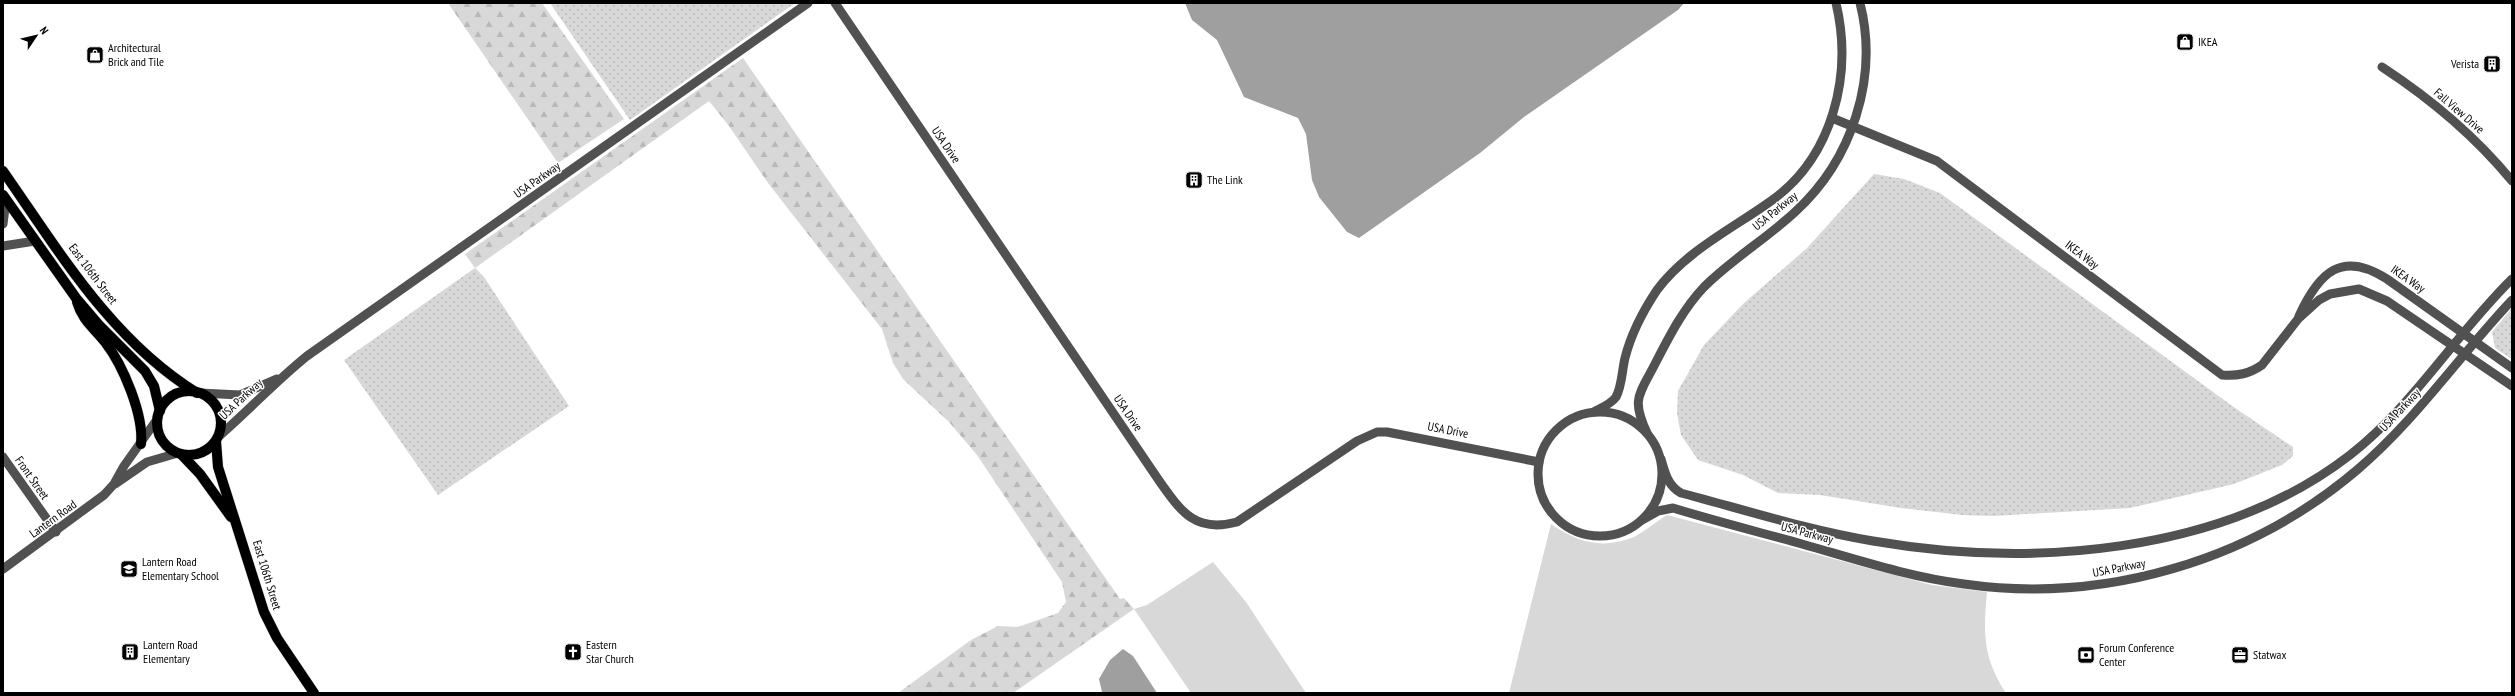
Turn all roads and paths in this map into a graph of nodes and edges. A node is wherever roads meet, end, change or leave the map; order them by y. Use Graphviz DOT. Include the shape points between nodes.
graph roads {
  1 [pos="808,3"];
  2 [pos="835,3"];
  3 [pos="1836,3"];
  4 [pos="1860,3"];
  5 [pos="2382,67"];
  6 [pos="1832,118"];
  7 [pos="1853,127"];
  8 [pos="3,171"];
  9 [pos="2512,181"];
  10 [pos="5,197"];
  11 [pos="3,224"];
  12 [pos="35,241"];
  13 [pos="3,246"];
  14 [pos="2512,279"];
  15 [pos="76,298"];
  16 [pos="2512,300"];
  17 [pos="2298,319"];
  18 [pos="2463,333"];
  19 [pos="2476,342"];
  20 [pos="2452,346"];
  21 [pos="2465,355"];
  22 [pos="2512,368"];
  23 [pos="280,378"];
  24 [pos="2512,386"];
  25 [pos="198,393"];
  26 [pos="1594,412"];
  27 [pos="159,415"];
  28 [pos="1647,433"];
  29 [pos="217,439"];
  30 [pos="141,444"];
  31 [pos="180,453"];
  32 [pos="3,457"];
  33 [pos="1661,459"];
  34 [pos="1539,462"];
  35 [pos="114,484"];
  36 [pos="1642,520"];
  37 [pos="237,525"];
  38 [pos="56,532"];
  39 [pos="3,569"];
  40 [pos="314,693"];
  1 -- 23 [label="street, USA Parkway" via="307,356"];
  2 -- 34 [label="street, USA Drive" via="1160,482 1185,515 1210,526 1237,522 1357,441 1377,432 1407,434"];
  3 -- 6 [label="street, USA Parkway" via="1841,28 1842,58 1840,84"];
  4 -- 7 [label="street, USA Parkway" via="1867,54 1864,84"];
  5 -- 9 [label="street, Fall View Drive" via="2444,111 2484,149"];
  6 -- 7 [label="street, IKEA Way"];
  6 -- 26 [label="street, USA Parkway" via="1814,154 1790,185 1769,203 1702,247 1665,281 1634,330 1616,397"];
  7 -- 17 [label="street, IKEA Way" via="1937,161 2222,375 2245,375 2262,365"];
  7 -- 28 [label="street, USA Parkway" via="1833,167 1808,199 1722,270 1683,313 1640,392 1637,410"];
  8 -- 25 [label="main road, East 106th Street" via="103,311 169,376"];
  10 -- 11 [label="street"];
  10 -- 12 [label="main road"];
  12 -- 13 [label="street" via="12,242"];
  12 -- 15 [label="main road"];
  14 -- 18 [label="street, USA Parkway"];
  15 -- 27 [label="main road" via="99,325 140,364 151,380"];
  15 -- 30 [label="main road" via="81,316 105,342 120,366 141,426"];
  16 -- 19 [label="street, USA Parkway"];
  17 -- 18 [label="street, IKEA Way" via="2306,301 2320,281 2341,267 2353,265 2374,271"];
  17 -- 20 [label="street, IKEA Way" via="2330,294 2359,289 2388,301"];
  18 -- 19 [label="street, IKEA Way"];
  18 -- 20 [label="street, USA Parkway"];
  19 -- 21 [label="street, USA Parkway"];
  19 -- 22 [label="street, IKEA Way"];
  20 -- 21 [label="street, IKEA Way"];
  20 -- 33 [label="street, USA Parkway" via="2385,424 2349,456 2316,479 2269,505 2202,530 2131,544 2086,549 2003,552 1929,548 1873,541 1812,528 1681,493 1672,487 1666,478"];
  21 -- 24 [label="street, IKEA Way"];
  21 -- 36 [label="street, USA Parkway" via="2380,449 2358,470 2313,503 2234,547 2179,567 2134,579 2052,589 1963,584 1888,568 1672,508 1658,511"];
  23 -- 25 [label="street, USA Parkway" via="240,395"];
  23 -- 29 [label="street, USA Parkway"];
  25 -- 27 [label="main road" via="186,392 175,395 166,402"];
  25 -- 29 [label="main road" via="209,398 219,411 221,427"];
  26 -- 28 [label="street, USA Parkway" via="1623,416"];
  26 -- 34 [label="street, USA Parkway" via="1581,415 1558,428 1543,449"];
  27 -- 30 [label="street, Lantern Road"];
  27 -- 31 [label="main road" via="158,429 162,439 169,447"];
  28 -- 33 [label="street, USA Parkway"];
  29 -- 31 [label="main road" via="208,449 198,454"];
  29 -- 37 [label="main road, East 106th Street" via="218,468"];
  30 -- 35 [label="street, Lantern Road"];
  31 -- 35 [label="street, Lantern Road" via="147,462"];
  31 -- 37 [label="main road, East 106th Street" via="200,474"];
  32 -- 38 [label="street, Front Street"];
  33 -- 36 [label="street, USA Parkway" via="1661,488 1654,505"];
  34 -- 36 [label="street, USA Parkway" via="1539,484 1547,505 1561,522 1570,528 1592,535 1613,535 1634,527"];
  35 -- 38 [label="street, Lantern Road" via="92,506"];
  37 -- 40 [label="main road, East 106th Street" via="259,600 270,626"];
  38 -- 39 [label="street, Lantern Road"];
}
